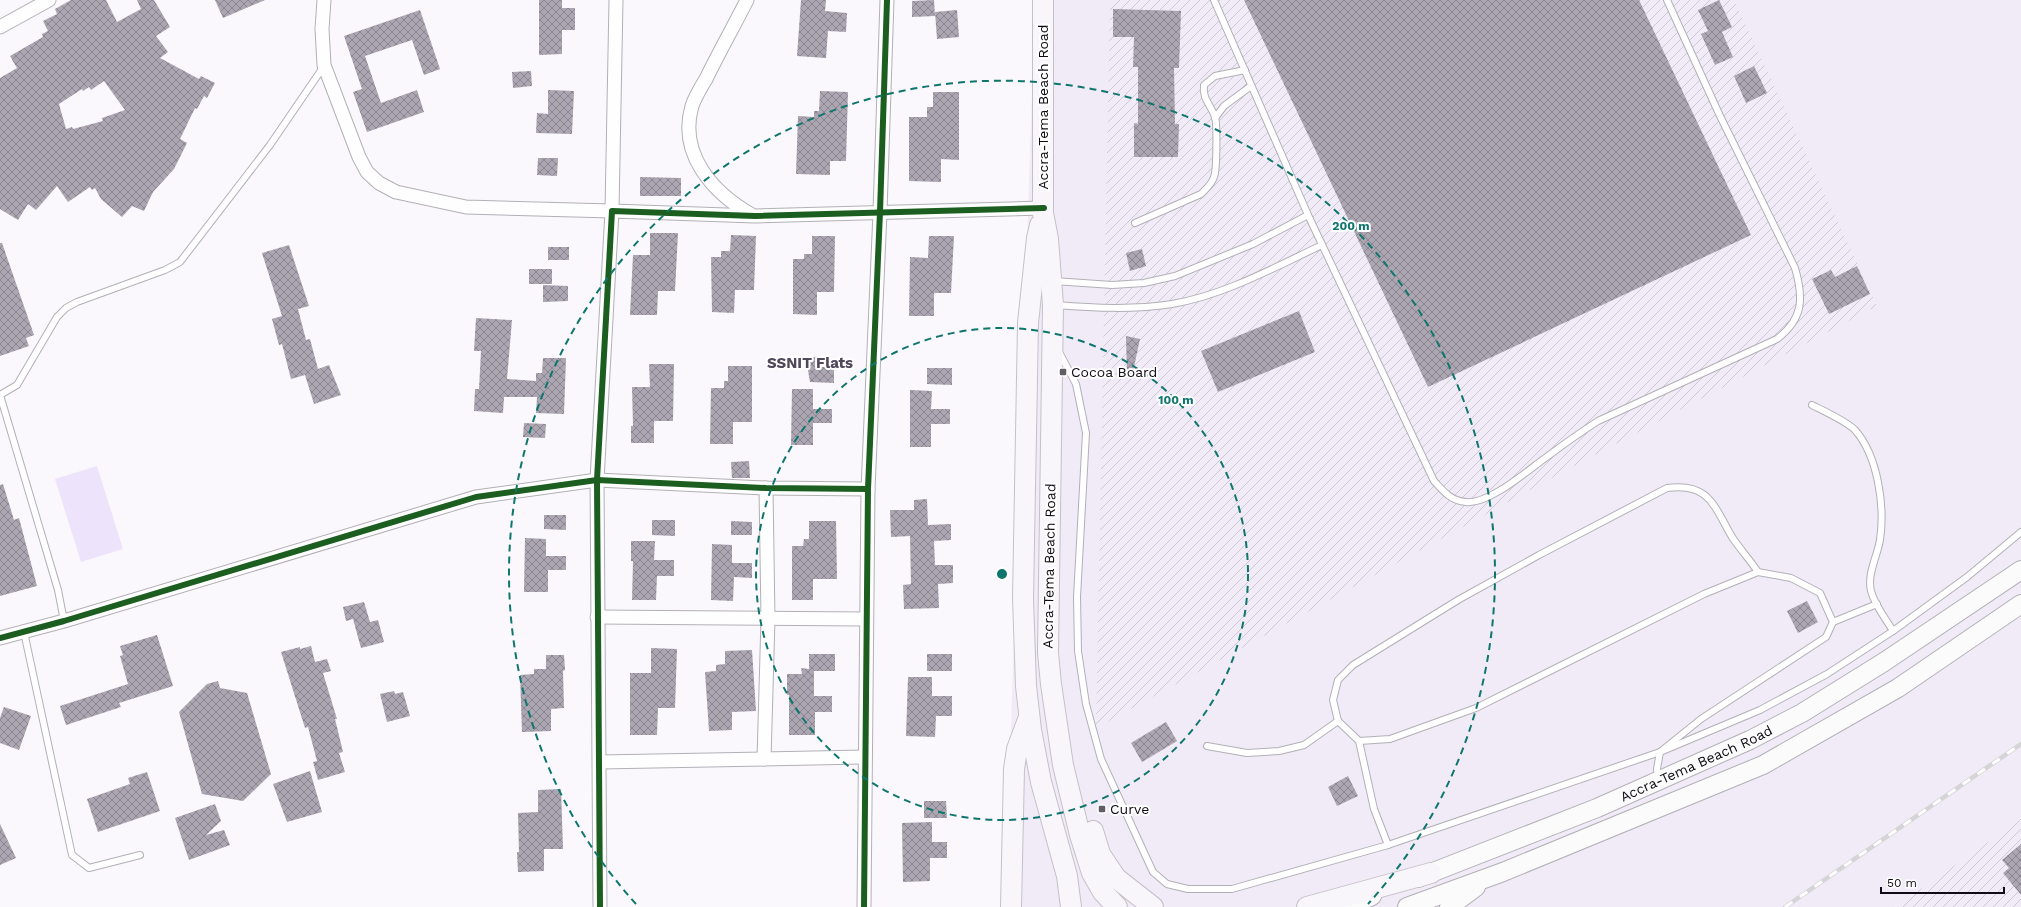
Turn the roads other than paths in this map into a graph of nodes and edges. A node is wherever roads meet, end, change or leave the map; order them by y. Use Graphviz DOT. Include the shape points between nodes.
graph roads {
  1 [pos="49,0"];
  2 [pos="324,0"];
  3 [pos="616,0"];
  4 [pos="747,0"];
  5 [pos="887,0"];
  6 [pos="1043,0"];
  7 [pos="1214,0"];
  8 [pos="1667,0"];
  9 [pos="0,27"];
  10 [pos="324,65"];
  11 [pos="1245,70"];
  12 [pos="1251,86"];
  13 [pos="1215,118"];
  14 [pos="612,211"];
  15 [pos="1044,211"];
  16 [pos="880,212"];
  17 [pos="1308,215"];
  18 [pos="755,216"];
  19 [pos="1135,223"];
  20 [pos="1322,245"];
  21 [pos="1051,281"];
  22 [pos="1053,305"];
  23 [pos="1051,337"];
  24 [pos="0,395"];
  25 [pos="1812,405"];
  26 [pos="597,480"];
  27 [pos="766,488"];
  28 [pos="868,489"];
  29 [pos="2021,532"];
  30 [pos="2021,570"];
  31 [pos="1758,572"];
  32 [pos="1877,604"];
  33 [pos="2021,604"];
  34 [pos="597,617"];
  35 [pos="768,619"];
  36 [pos="866,619"];
  37 [pos="64,621"];
  38 [pos="1833,622"];
  39 [pos="1893,631"];
  40 [pos="24,632"];
  41 [pos="0,638"];
  42 [pos="1029,717"];
  43 [pos="1338,721"];
  44 [pos="1359,741"];
  45 [pos="1207,746"];
  46 [pos="1660,752"];
  47 [pos="864,757"];
  48 [pos="764,759"];
  49 [pos="600,762"];
  50 [pos="1064,765"];
  51 [pos="1658,781"];
  52 [pos="1668,805"];
  53 [pos="1388,844"];
  54 [pos="140,855"];
  55 [pos="1431,873"];
  56 [pos="1490,876"];
  57 [pos="600,907"];
  58 [pos="864,907"];
  59 [pos="1011,907"];
  60 [pos="1071,907"];
  61 [pos="1117,907"];
  62 [pos="1153,907"];
  63 [pos="1307,907"];
  64 [pos="1347,907"];
  65 [pos="1406,907"];
  66 [pos="1450,907"];
  1 -- 9 [label="street"];
  2 -- 10 [label="street"];
  3 -- 14 [label="street"];
  4 -- 18 [label="street" via="692,106 689,134 695,157 705,176 735,205"];
  5 -- 16 [label="street"];
  6 -- 15 [label="main road, Accra-Tema Beach Road"];
  7 -- 11 [label="lane"];
  8 -- 20 [label="lane" via="1720,116 1795,268 1800,285 1797,320 1777,339 1598,421 1518,480 1487,497 1467,503 1449,497 1434,481"];
  10 -- 14 [label="street" via="367,172 379,183 396,192 466,207"];
  10 -- 24 [label="lane" via="270,145 180,262 66,308 57,317 17,385"];
  11 -- 12 [label="lane"];
  11 -- 13 [label="lane" via="1215,76 1204,85 1204,96"];
  12 -- 13 [label="lane" via="1224,106"];
  12 -- 17 [label="lane"];
  13 -- 19 [label="lane" via="1216,168 1209,186 1201,194"];
  14 -- 18 [label="street"];
  14 -- 26 [label="street"];
  15 -- 16 [label="street"];
  15 -- 21 [label="main road, Accra-Tema Beach Road"];
  15 -- 42 [label="main road, Accra-Tema Beach Road" via="1036,238 1028,323 1023,598"];
  16 -- 18 [label="street"];
  16 -- 28 [label="street"];
  17 -- 20 [label="lane"];
  17 -- 21 [label="lane" via="1254,244 1175,276 1144,283 1112,285"];
  20 -- 22 [label="lane" via="1256,276 1172,304 1109,309"];
  21 -- 22 [label="main road, Accra-Tema Beach Road"];
  22 -- 23 [label="main road, Accra-Tema Beach Road"];
  23 -- 50 [label="main road, Accra-Tema Beach Road" via="1048,653"];
  23 -- 53 [label="lane" via="1076,384 1086,433 1077,597 1078,651 1086,704 1101,758 1153,872 1167,884 1188,889 1232,889"];
  24 -- 37 [label="lane" via="58,590"];
  25 -- 32 [label="lane" via="1854,428 1868,449 1878,483 1882,517 1880,541 1871,572 1871,590"];
  26 -- 27 [label="street"];
  26 -- 34 [label="street"];
  26 -- 37 [label="street" via="476,497"];
  27 -- 28 [label="street"];
  27 -- 35 [label="street"];
  28 -- 36 [label="street"];
  29 -- 39 [label="lane"];
  30 -- 51 [label="main road, Accra-Tema Beach Road" via="1956,615 1802,713 1750,740"];
  31 -- 38 [label="lane" via="1791,578 1820,594"];
  31 -- 43 [label="lane" via="1733,538 1718,510 1703,492 1684,486 1667,488 1465,596 1353,665 1338,680 1333,700"];
  31 -- 44 [label="lane" via="1704,594 1476,708 1390,739"];
  32 -- 38 [label="lane"];
  32 -- 39 [label="lane"];
  33 -- 52 [label="main road" via="1898,688 1816,736 1763,764"];
  34 -- 35 [label="street"];
  34 -- 49 [label="street"];
  35 -- 36 [label="street"];
  35 -- 48 [label="street"];
  36 -- 47 [label="street"];
  37 -- 40 [label="street"];
  38 -- 46 [label="lane" via="1826,637 1701,719"];
  39 -- 46 [label="lane" via="1792,694"];
  40 -- 41 [label="street"];
  40 -- 54 [label="lane" via="72,855 89,868"];
  42 -- 59 [label="main road" via="1019,742 1014,769"];
  42 -- 60 [label="main road, Accra-Tema Beach Road" via="1041,782 1067,876"];
  43 -- 44 [label="lane"];
  43 -- 45 [label="lane" via="1304,745 1278,751 1247,753"];
  44 -- 53 [label="lane" via="1374,809"];
  46 -- 51 [label="lane"];
  46 -- 53 [label="lane"];
  47 -- 48 [label="street"];
  47 -- 58 [label="street"];
  48 -- 49 [label="street"];
  49 -- 57 [label="street"];
  50 -- 61 [label="main road, Accra-Tema Beach Road" via="1080,835 1092,873 1103,892"];
  50 -- 62 [label="main road" via="1078,790 1100,854 1116,878"];
  51 -- 52 [label="main road"];
  51 -- 55 [label="main road, Accra-Tema Beach Road"];
  52 -- 56 [label="main road"];
  55 -- 63 [label="main road"];
  55 -- 64 [label="main road, Accra-Tema Beach Road"];
  56 -- 65 [label="main road"];
  56 -- 66 [label="main road"];
}
